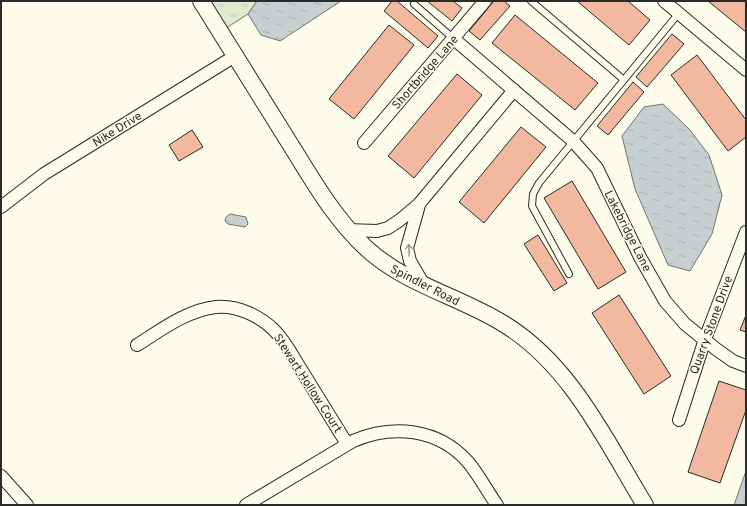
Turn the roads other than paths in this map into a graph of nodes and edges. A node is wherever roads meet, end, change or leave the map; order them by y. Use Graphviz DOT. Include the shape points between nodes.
graph roads {
  1 [pos="201,1"];
  2 [pos="485,1"];
  3 [pos="531,1"];
  4 [pos="664,1"];
  5 [pos="414,4"];
  6 [pos="679,13"];
  7 [pos="454,39"];
  8 [pos="235,56"];
  9 [pos="746,70"];
  10 [pos="624,80"];
  11 [pos="514,90"];
  12 [pos="574,142"];
  13 [pos="364,143"];
  14 [pos="419,204"];
  15 [pos="1,207"];
  16 [pos="347,230"];
  17 [pos="746,232"];
  18 [pos="569,274"];
  19 [pos="424,285"];
  20 [pos="705,339"];
  21 [pos="137,345"];
  22 [pos="746,366"];
  23 [pos="679,420"];
  24 [pos="346,444"];
  25 [pos="1,476"];
  26 [pos="262,501"];
  27 [pos="26,505"];
  28 [pos="246,505"];
  29 [pos="497,505"];
  30 [pos="645,505"];
  1 -- 8 [label="street, Spindler Road"];
  2 -- 7 [label="street, Shortbridge Lane"];
  3 -- 10 [label="lane"];
  4 -- 6 [label="street"];
  5 -- 7 [label="lane"];
  6 -- 9 [label="street"];
  6 -- 10 [label="lane"];
  7 -- 11 [label="street, Lakebridge Lane"];
  7 -- 13 [label="street, Shortbridge Lane"];
  8 -- 15 [label="street, Nike Drive" via="44,174"];
  8 -- 16 [label="street, Spindler Road" via="326,202"];
  10 -- 12 [label="lane"];
  11 -- 12 [label="street, Lakebridge Lane"];
  11 -- 14 [label="street"];
  12 -- 18 [label="lane" via="539,183 533,194 532,206"];
  12 -- 20 [label="street, Lakebridge Lane" via="596,168 665,301 685,324"];
  14 -- 16 [label="street" via="388,228 377,231"];
  19 -- 14 [label="street, one-way" via="410,261 408,248"];
  16 -- 19 [label="street, Spindler Road" via="385,264"];
  17 -- 20 [label="street, Quarry Stone Drive"];
  19 -- 30 [label="street, Spindler Road" via="504,323 544,354 568,383"];
  20 -- 22 [label="street, Lakebridge Lane" via="733,361"];
  20 -- 23 [label="street, Quarry Stone Drive"];
  21 -- 24 [label="street, Stewart Hollow Court" via="178,320 217,307 238,309 258,317 274,330 287,346"];
  24 -- 26 [label="street"];
  24 -- 29 [label="street" via="369,434 406,430 441,440 467,462"];
  25 -- 27 [label="street"];
  26 -- 28 [label="street"];
}
